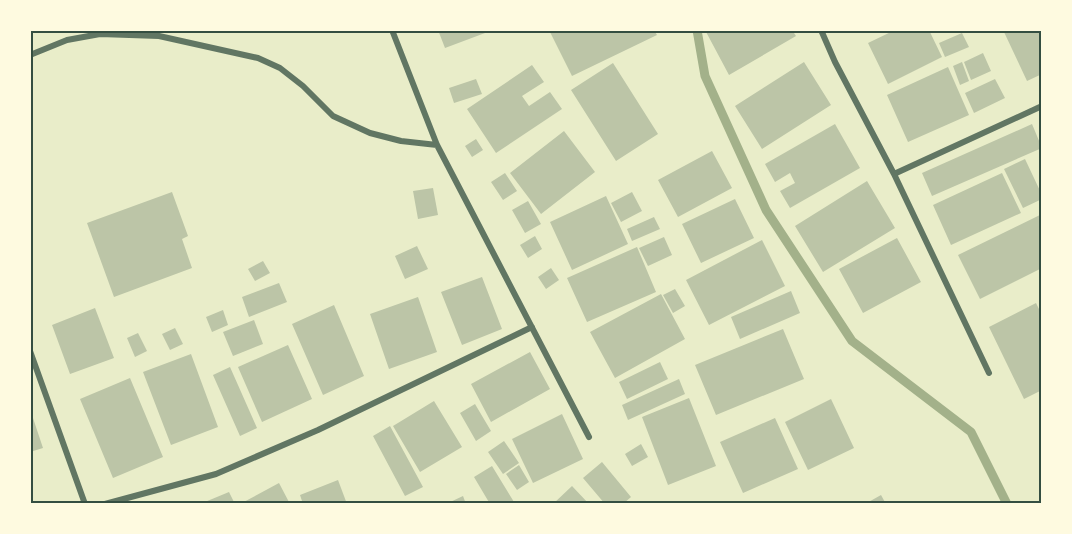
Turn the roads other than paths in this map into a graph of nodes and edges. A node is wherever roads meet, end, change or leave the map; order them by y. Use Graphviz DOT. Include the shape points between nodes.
graph roads {
  1 [pos="392,30"];
  2 [pos="821,30"];
  3 [pos="30,55"];
  4 [pos="1042,106"];
  5 [pos="437,145"];
  6 [pos="894,174"];
  7 [pos="532,327"];
  8 [pos="30,351"];
  9 [pos="989,373"];
  10 [pos="589,438"];
  11 [pos="85,504"];
  12 [pos="105,504"];
  1 -- 5 [label="street"];
  2 -- 6 [label="street"];
  3 -- 5 [label="street" via="67,40 100,34 169,38 258,58 280,68 333,116 370,133"];
  4 -- 6 [label="street"];
  5 -- 7 [label="street"];
  6 -- 9 [label="street"];
  7 -- 10 [label="street"];
  7 -- 12 [label="street" via="318,430 216,474"];
  8 -- 11 [label="street"];
}
